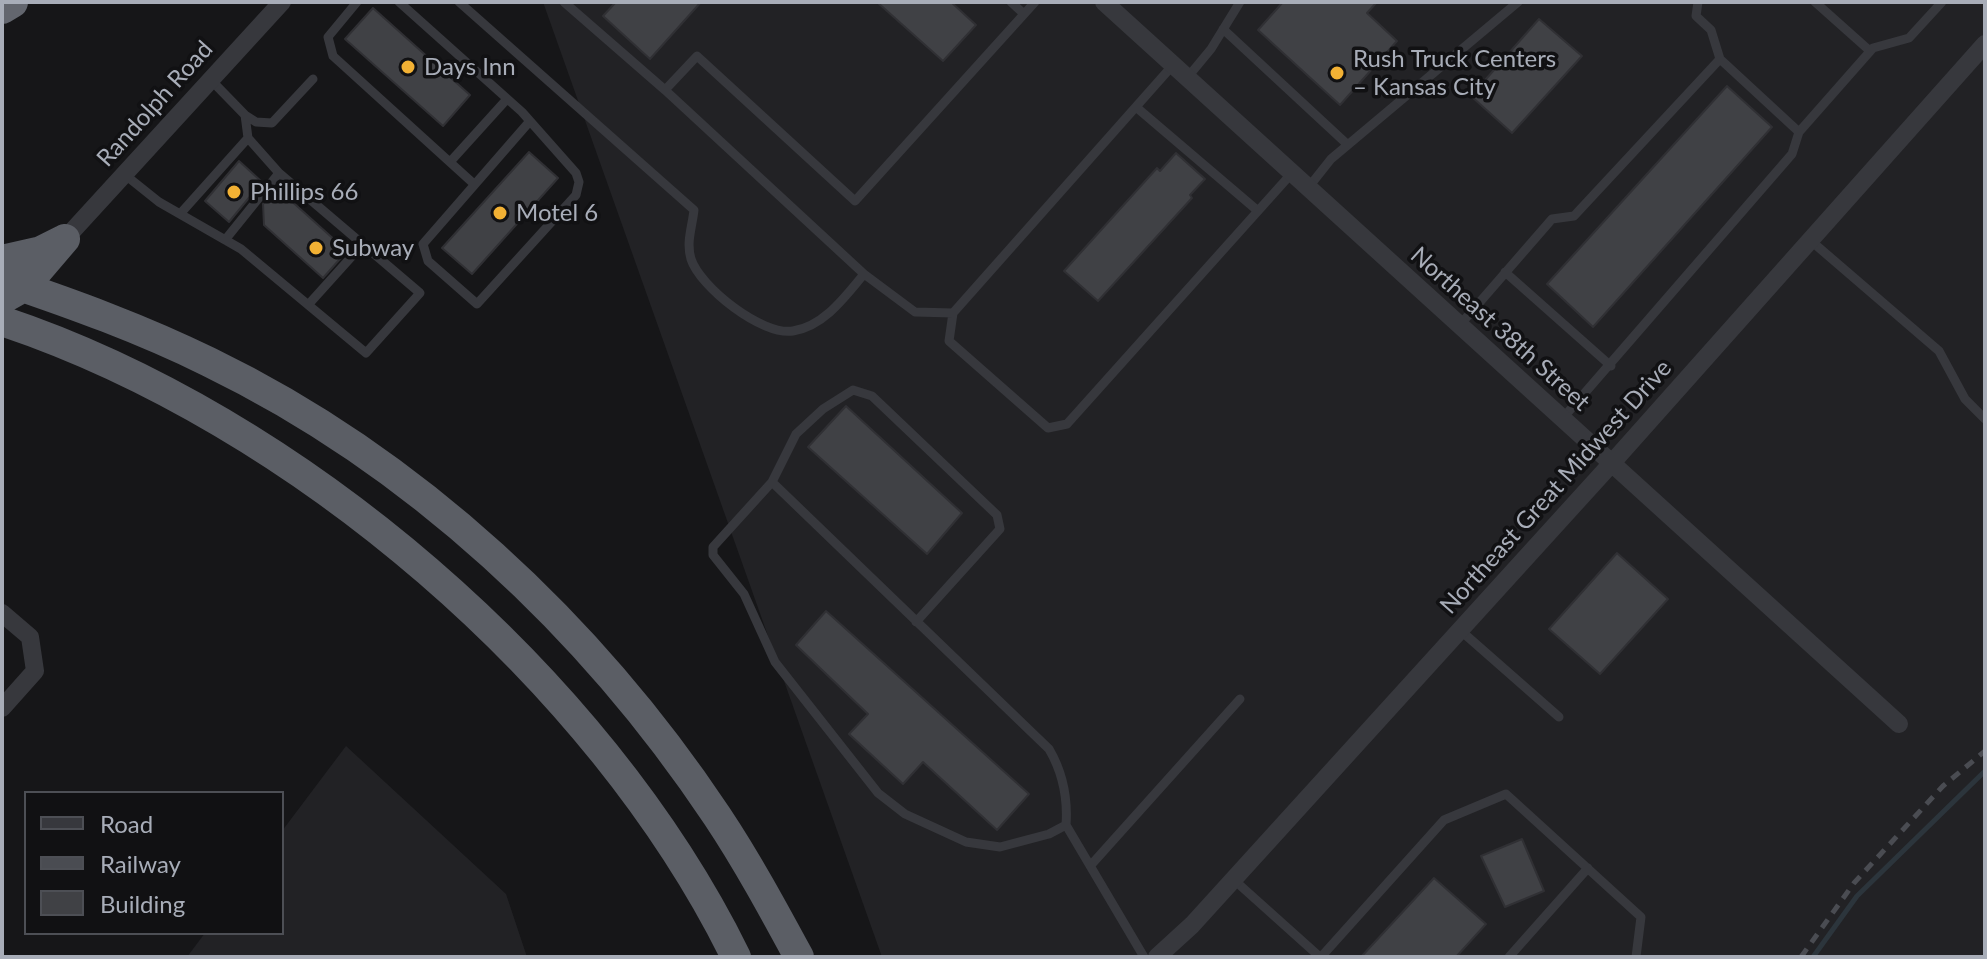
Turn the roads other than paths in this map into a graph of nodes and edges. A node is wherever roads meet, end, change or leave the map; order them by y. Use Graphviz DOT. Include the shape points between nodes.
graph roads {
  1 [pos="12,2"];
  2 [pos="282,2"];
  3 [pos="357,2"];
  4 [pos="399,2"];
  5 [pos="459,2"];
  6 [pos="564,2"];
  7 [pos="1011,2"];
  8 [pos="1035,2"];
  9 [pos="1104,2"];
  10 [pos="1240,2"];
  11 [pos="1518,2"];
  12 [pos="1698,2"];
  13 [pos="1815,2"];
  14 [pos="1942,2"];
  15 [pos="2,8"];
  16 [pos="1024,14"];
  17 [pos="1223,29"];
  18 [pos="1985,44"];
  19 [pos="1870,51"];
  20 [pos="1720,59"];
  21 [pos="1180,71"];
  22 [pos="210,79"];
  23 [pos="313,79"];
  24 [pos="665,90"];
  25 [pos="507,99"];
  26 [pos="1136,107"];
  27 [pos="245,115"];
  28 [pos="530,121"];
  29 [pos="1799,132"];
  30 [pos="248,138"];
  31 [pos="1348,145"];
  32 [pos="450,162"];
  33 [pos="279,173"];
  34 [pos="1292,173"];
  35 [pos="124,174"];
  36 [pos="474,184"];
  37 [pos="1308,188"];
  38 [pos="1258,211"];
  39 [pos="180,214"];
  40 [pos="65,239"];
  41 [pos="225,240"];
  42 [pos="1810,240"];
  43 [pos="363,244"];
  44 [pos="2,260"];
  45 [pos="1505,272"];
  46 [pos="864,274"];
  47 [pos="9,288"];
  48 [pos="308,305"];
  49 [pos="82,307"];
  50 [pos="953,313"];
  51 [pos="8,326"];
  52 [pos="1459,326"];
  53 [pos="1611,366"];
  54 [pos="1563,418"];
  55 [pos="1985,419"];
  56 [pos="1611,464"];
  57 [pos="772,482"];
  58 [pos="2,613"];
  59 [pos="916,622"];
  60 [pos="1460,630"];
  61 [pos="1240,699"];
  62 [pos="2,708"];
  63 [pos="1559,717"];
  64 [pos="1899,724"];
  65 [pos="1066,825"];
  66 [pos="1091,865"];
  67 [pos="1588,868"];
  68 [pos="1233,879"];
  69 [pos="736,957"];
  70 [pos="799,957"];
  71 [pos="1144,957"];
  72 [pos="1157,957"];
  73 [pos="1321,957"];
  74 [pos="1509,957"];
  75 [pos="1636,957"];
  1 -- 15 [label="highway"];
  2 -- 22 [label="street, Randolph Road"];
  3 -- 32 [label="lane" via="328,37 333,56"];
  4 -- 25 [label="lane"];
  5 -- 46 [label="lane" via="694,210 688,248 692,264 747,318 765,328 791,331 810,325 833,309"];
  6 -- 24 [label="lane"];
  7 -- 16 [label="lane"];
  8 -- 16 [label="lane"];
  9 -- 21 [label="street, Northeast 38th Street"];
  10 -- 17 [label="lane"];
  11 -- 31 [label="lane"];
  12 -- 20 [label="lane" via="1696,16 1711,30"];
  13 -- 19 [label="lane"];
  14 -- 19 [label="lane" via="1909,38"];
  16 -- 24 [label="lane" via="855,201 697,56"];
  17 -- 21 [label="lane"];
  17 -- 31 [label="lane"];
  18 -- 42 [label="street, Northeast Great Midwest Drive"];
  19 -- 29 [label="lane"];
  20 -- 29 [label="lane"];
  20 -- 45 [label="lane" via="1574,216 1552,219"];
  21 -- 26 [label="lane"];
  21 -- 34 [label="street, Northeast 38th Street"];
  22 -- 27 [label="lane"];
  22 -- 35 [label="street, Randolph Road"];
  23 -- 27 [label="lane" via="272,123"];
  24 -- 46 [label="lane"];
  25 -- 28 [label="lane"];
  25 -- 32 [label="lane"];
  26 -- 38 [label="lane"];
  26 -- 50 [label="lane"];
  27 -- 30 [label="lane"];
  28 -- 36 [label="lane"];
  28 -- 36 [label="lane" via="576,173 576,195 477,304 428,261 423,244"];
  29 -- 53 [label="lane" via="1792,154"];
  30 -- 33 [label="lane"];
  30 -- 39 [label="lane"];
  31 -- 37 [label="lane"];
  32 -- 36 [label="lane"];
  33 -- 41 [label="lane"];
  33 -- 43 [label="lane"];
  34 -- 37 [label="street, Northeast 38th Street"];
  34 -- 38 [label="lane"];
  35 -- 39 [label="lane"];
  35 -- 40 [label="street, Randolph Road"];
  37 -- 52 [label="street, Northeast 38th Street"];
  38 -- 50 [label="lane" via="1067,424 1048,428 949,341"];
  39 -- 41 [label="lane"];
  40 -- 44 [label="highway"];
  40 -- 47 [label="highway"];
  40 -- 49 [label="highway" via="67,274"];
  41 -- 48 [label="lane"];
  42 -- 55 [label="lane" via="1939,351 1965,399"];
  42 -- 56 [label="street, Northeast Great Midwest Drive"];
  43 -- 48 [label="lane"];
  43 -- 48 [label="lane" via="420,293 366,353"];
  45 -- 52 [label="lane"];
  45 -- 53 [label="lane"];
  46 -- 50 [label="lane" via="915,312"];
  47 -- 49 [label="highway"];
  49 -- 51 [label="highway" via="38,307"];
  49 -- 70 [label="highway" via="211,363 307,417 421,496 494,557 564,624 670,749 733,841"];
  51 -- 69 [label="highway" via="122,368 254,442 448,591 509,648 602,751 680,860"];
  52 -- 54 [label="street, Northeast 38th Street"];
  53 -- 54 [label="lane"];
  54 -- 56 [label="street, Northeast 38th Street"];
  56 -- 60 [label="street, Northeast Great Midwest Drive"];
  56 -- 64 [label="street, Northeast 38th Street"];
  57 -- 59 [label="lane"];
  57 -- 59 [label="lane" via="796,434 853,390 872,396 997,515 1000,529"];
  57 -- 65 [label="lane" via="713,547 713,555 744,594 775,662 878,793 905,814 966,842 1000,847"];
  58 -- 62 [label="street" via="30,637 35,671"];
  59 -- 65 [label="lane" via="1049,749 1064,785"];
  60 -- 63 [label="lane"];
  60 -- 68 [label="street, Northeast Great Midwest Drive"];
  61 -- 66 [label="lane"];
  65 -- 66 [label="lane"];
  66 -- 71 [label="lane"];
  67 -- 73 [label="lane" via="1506,794 1444,820"];
  67 -- 74 [label="lane"];
  67 -- 75 [label="lane" via="1641,917"];
  68 -- 72 [label="street, Northeast Great Midwest Drive"];
  68 -- 73 [label="lane"];
}
